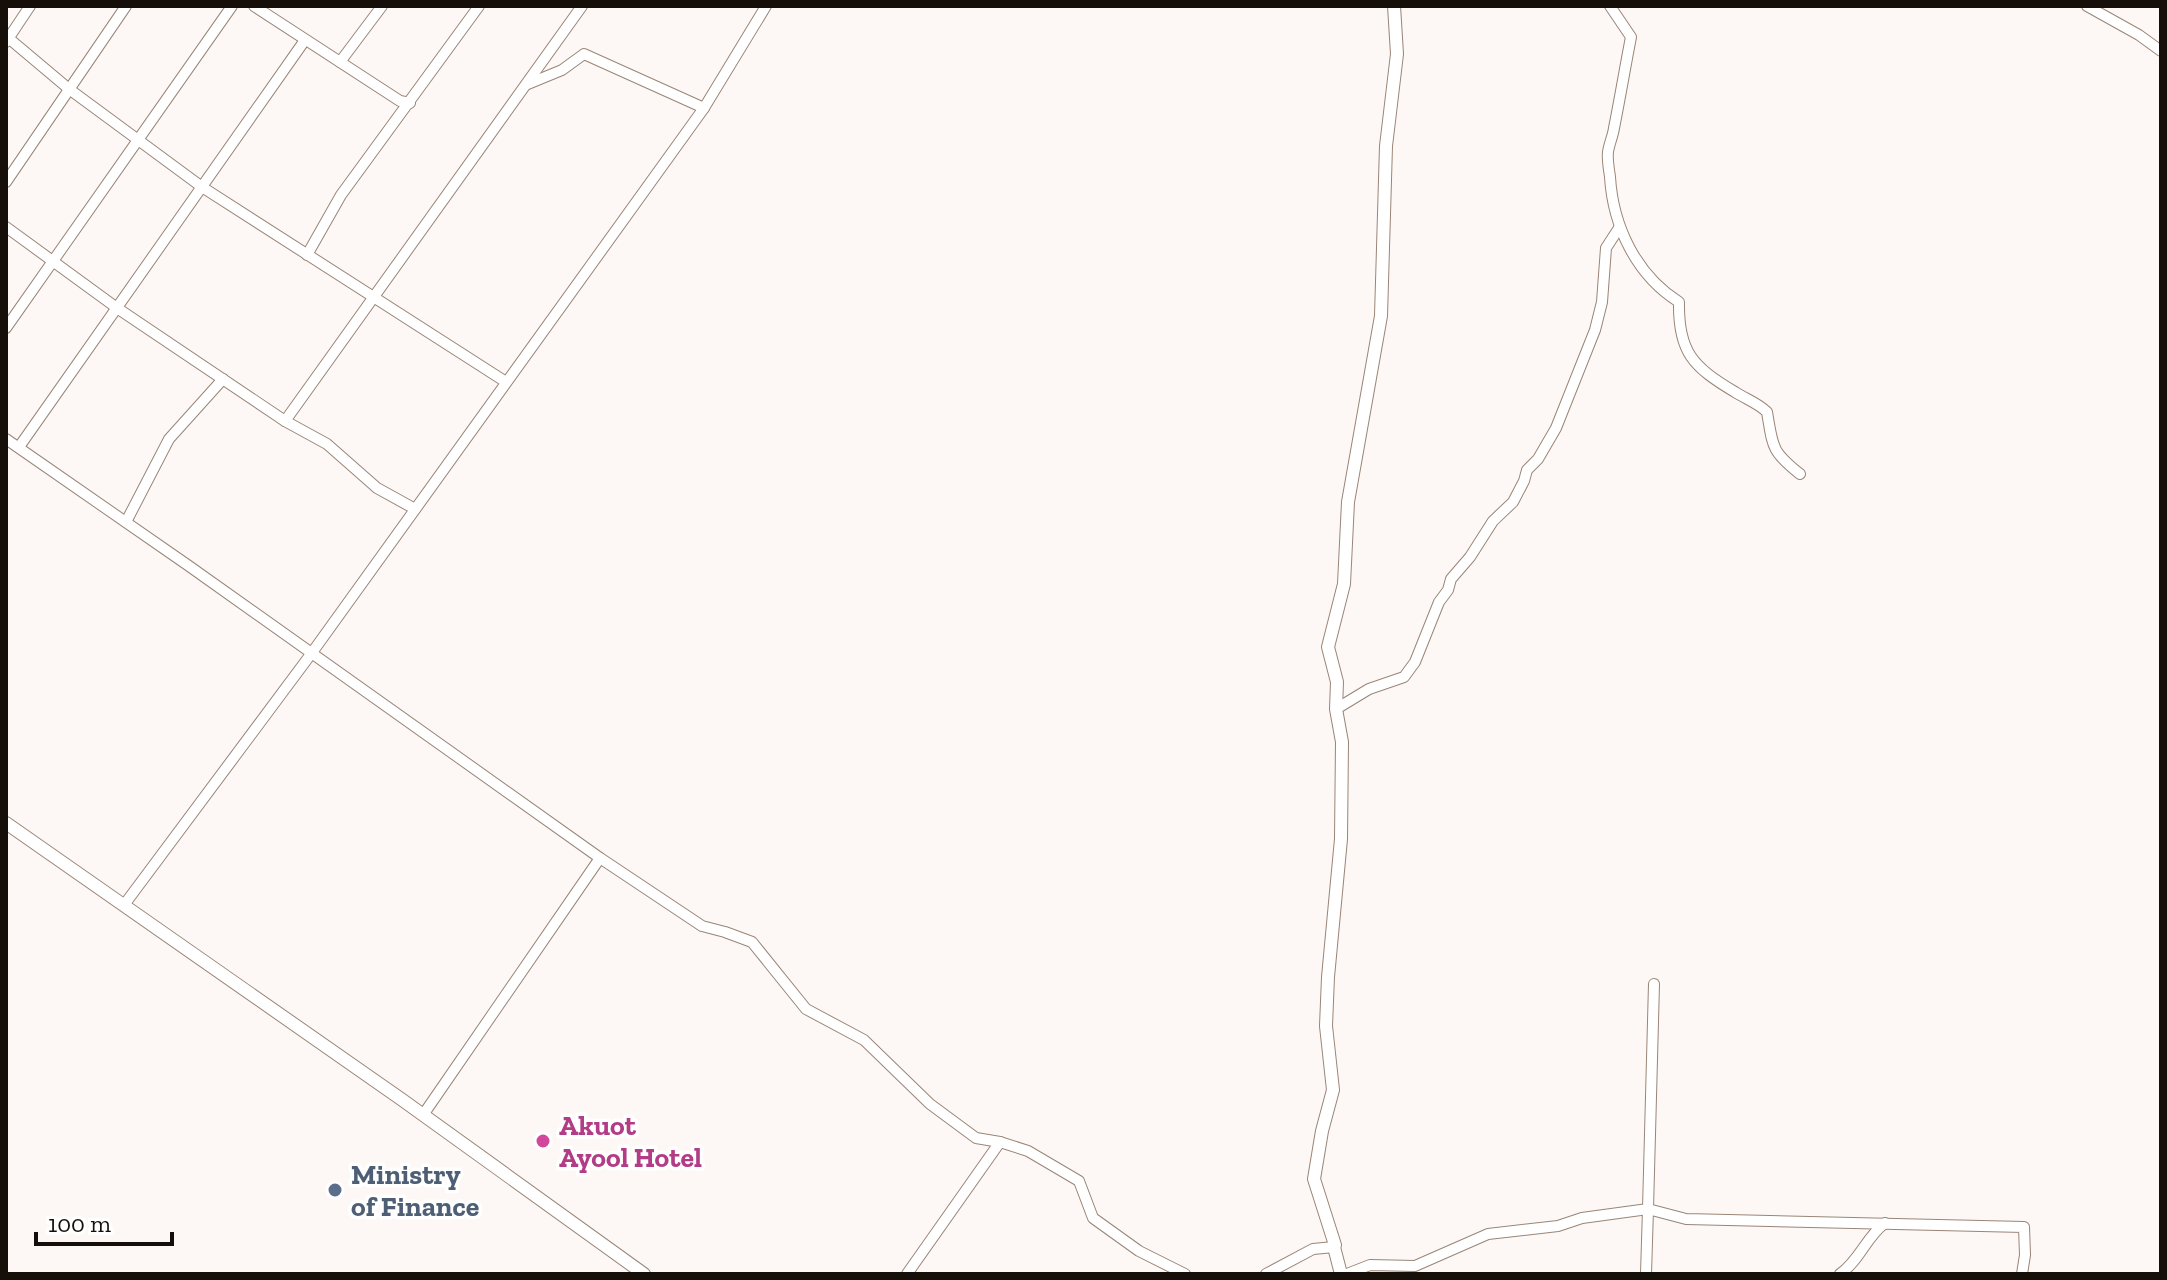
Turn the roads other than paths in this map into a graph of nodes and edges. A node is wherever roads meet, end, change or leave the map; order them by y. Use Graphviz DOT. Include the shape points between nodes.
graph roads {
  1 [pos="30,6"];
  2 [pos="126,6"];
  3 [pos="232,6"];
  4 [pos="254,6"];
  5 [pos="382,6"];
  6 [pos="479,6"];
  7 [pos="582,6"];
  8 [pos="766,6"];
  9 [pos="1394,6"];
  10 [pos="1610,6"];
  11 [pos="2087,6"];
  12 [pos="7,39"];
  13 [pos="305,40"];
  14 [pos="2161,51"];
  15 [pos="340,62"];
  16 [pos="526,84"];
  17 [pos="69,89"];
  18 [pos="410,103"];
  19 [pos="704,108"];
  20 [pos="139,139"];
  21 [pos="6,182"];
  22 [pos="202,187"];
  23 [pos="6,227"];
  24 [pos="1619,228"];
  25 [pos="307,255"];
  26 [pos="53,262"];
  27 [pos="374,298"];
  28 [pos="117,308"];
  29 [pos="6,328"];
  30 [pos="223,379"];
  31 [pos="506,382"];
  32 [pos="285,421"];
  33 [pos="6,439"];
  34 [pos="19,447"];
  35 [pos="1800,474"];
  36 [pos="415,509"];
  37 [pos="126,522"];
  38 [pos="311,654"];
  39 [pos="1336,709"];
  40 [pos="6,823"];
  41 [pos="600,858"];
  42 [pos="124,905"];
  43 [pos="1654,984"];
  44 [pos="423,1115"];
  45 [pos="1000,1142"];
  46 [pos="1648,1209"];
  47 [pos="1885,1223"];
  48 [pos="1334,1247"];
  49 [pos="629,1268"];
  50 [pos="644,1274"];
  51 [pos="907,1274"];
  52 [pos="1185,1274"];
  53 [pos="1266,1274"];
  54 [pos="1344,1274"];
  55 [pos="1646,1274"];
  56 [pos="1840,1274"];
  57 [pos="2022,1274"];
  1 -- 12 [label="street"];
  2 -- 17 [label="street"];
  3 -- 20 [label="street"];
  4 -- 13 [label="street"];
  5 -- 15 [label="street"];
  6 -- 18 [label="street"];
  7 -- 16 [label="street"];
  8 -- 19 [label="street"];
  9 -- 39 [label="street" via="1397,54 1386,146 1381,316 1348,502 1344,584 1328,647 1337,682"];
  10 -- 24 [label="street" via="1631,37 1608,152"];
  11 -- 14 [label="street"];
  12 -- 17 [label="street"];
  13 -- 15 [label="street"];
  13 -- 22 [label="street"];
  15 -- 18 [label="street"];
  16 -- 19 [label="street" via="562,70 584,54"];
  16 -- 27 [label="street"];
  17 -- 20 [label="street"];
  17 -- 21 [label="street"];
  18 -- 25 [label="street" via="341,195"];
  19 -- 31 [label="street"];
  20 -- 22 [label="street"];
  20 -- 26 [label="street"];
  22 -- 25 [label="street"];
  22 -- 28 [label="street"];
  23 -- 26 [label="street"];
  24 -- 35 [label="street" via="1648,275 1679,302 1690,359 1767,412 1773,447"];
  24 -- 39 [label="street" via="1606,248 1595,330 1556,428 1513,502 1451,579 1404,677 1369,689"];
  25 -- 27 [label="street"];
  26 -- 28 [label="street"];
  26 -- 29 [label="street"];
  27 -- 31 [label="street"];
  27 -- 32 [label="street"];
  28 -- 30 [label="street"];
  28 -- 34 [label="street"];
  30 -- 32 [label="street"];
  30 -- 37 [label="street" via="169,439"];
  31 -- 36 [label="street"];
  32 -- 36 [label="street" via="327,444 377,488"];
  33 -- 34 [label="street"];
  34 -- 37 [label="street"];
  36 -- 38 [label="street"];
  37 -- 38 [label="street"];
  38 -- 41 [label="street"];
  38 -- 42 [label="street"];
  39 -- 48 [label="street" via="1342,742 1341,839 1326,1026 1333,1090 1314,1179"];
  40 -- 42 [label="street"];
  41 -- 44 [label="street"];
  41 -- 45 [label="street" via="702,926 752,942 806,1009 864,1040 930,1104 976,1138"];
  42 -- 44 [label="street"];
  43 -- 46 [label="street"];
  44 -- 49 [label="street"];
  45 -- 51 [label="street"];
  45 -- 52 [label="street" via="1028,1151 1079,1181 1093,1218 1139,1251"];
  46 -- 47 [label="street" via="1686,1219"];
  46 -- 54 [label="street" via="1488,1234 1415,1266 1370,1265"];
  46 -- 55 [label="street"];
  47 -- 56 [label="street"];
  47 -- 57 [label="street" via="2024,1227"];
  48 -- 53 [label="street" via="1313,1249"];
  48 -- 54 [label="street"];
  49 -- 50 [label="street"];
}
